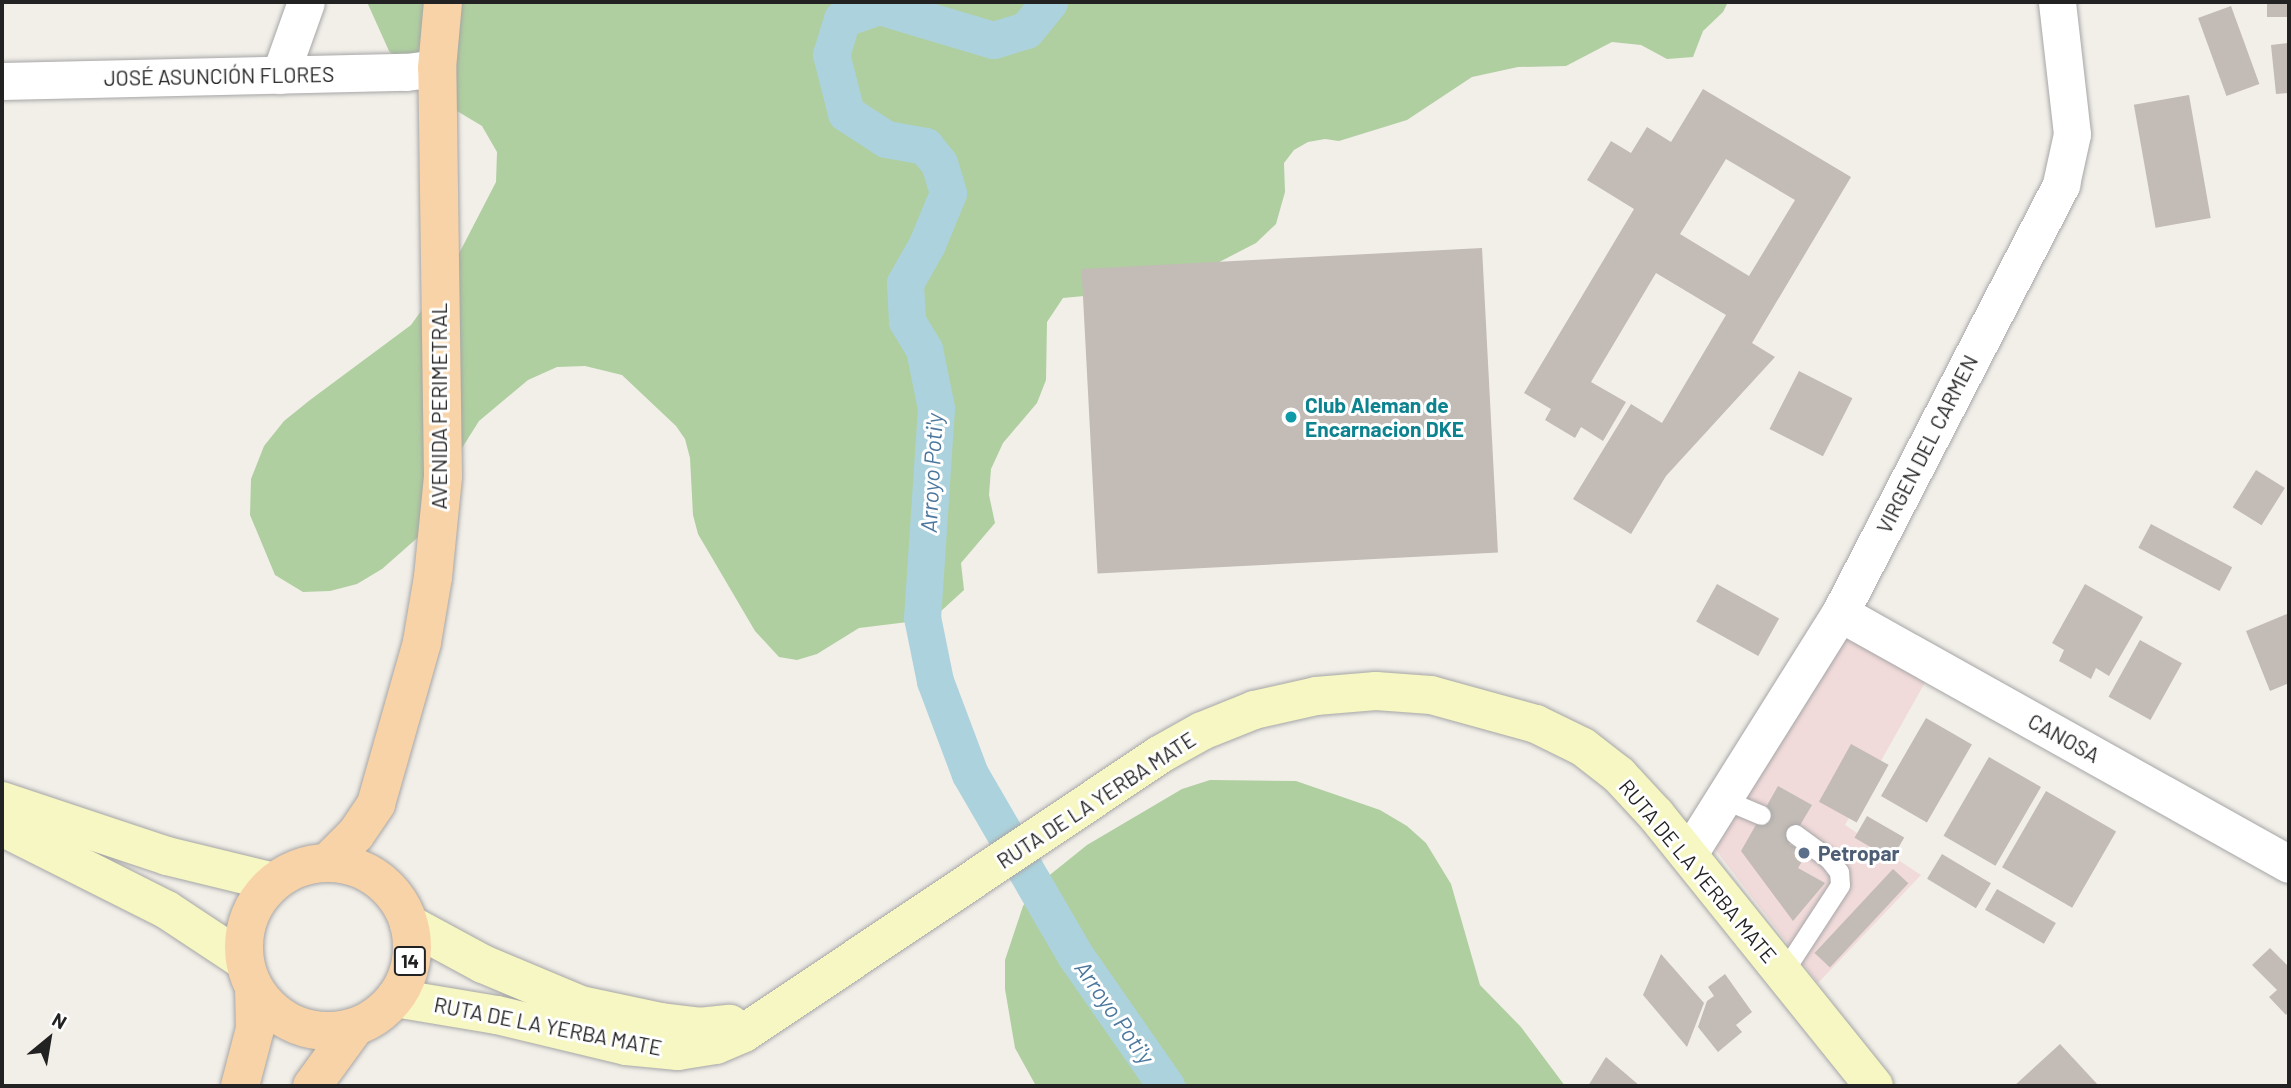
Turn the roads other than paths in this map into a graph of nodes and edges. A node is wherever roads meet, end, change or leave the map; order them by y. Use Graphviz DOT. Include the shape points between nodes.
graph roads {
  1 [pos="306,2"];
  2 [pos="443,2"];
  3 [pos="2057,2"];
  4 [pos="436,68"];
  5 [pos="280,75"];
  6 [pos="2,81"];
  7 [pos="1840,613"];
  8 [pos="1723,799"];
  9 [pos="2,801"];
  10 [pos="376,804"];
  11 [pos="1762,815"];
  12 [pos="2,827"];
  13 [pos="1796,834"];
  14 [pos="1688,855"];
  15 [pos="327,863"];
  16 [pos="2289,864"];
  17 [pos="380,880"];
  18 [pos="274,882"];
  19 [pos="409,924"];
  20 [pos="1782,974"];
  21 [pos="249,975"];
  22 [pos="395,998"];
  23 [pos="775,1009"];
  24 [pos="355,1027"];
  25 [pos="240,1086"];
  26 [pos="312,1086"];
  27 [pos="1874,1086"];
  1 -- 5 [label="street"];
  2 -- 4 [label="main road, AVENIDA PERIMETRAL"];
  3 -- 7 [label="street, VIRGEN DEL CARMEN" via="2072,134 2062,184"];
  4 -- 5 [label="street, JOSÉ ASUNCIÓN FLORES"];
  4 -- 10 [label="main road, AVENIDA PERIMETRAL" via="443,476 422,642"];
  5 -- 6 [label="street, JOSÉ ASUNCIÓN FLORES"];
  7 -- 8 [label="street, VIRGEN DEL CARMEN"];
  7 -- 16 [label="street, CANOSA"];
  8 -- 11 [label="lane"];
  8 -- 14 [label="street, VIRGEN DEL CARMEN"];
  9 -- 18 [label="main road" via="167,856"];
  10 -- 15 [label="main road, AVENIDA PERIMETRAL" via="361,828"];
  10 -- 17 [label="main road, AVENIDA PERIMETRAL"];
  12 -- 21 [label="main road, 14" via="167,911"];
  13 -- 20 [label="lane" via="1829,859 1839,872 1840,885"];
  14 -- 20 [label="main road, RUTA DE LA YERBA MATE / 14"];
  14 -- 23 [label="main road, RUTA DE LA YERBA MATE / 14" via="1619,775 1583,747 1536,724 1431,695 1376,691 1316,696 1254,710 1202,731"];
  15 -- 17 [label="main road, 14" via="355,867"];
  15 -- 18 [label="main road, 14" via="299,867"];
  17 -- 19 [label="main road, 14"];
  18 -- 21 [label="main road, 14" via="254,904 244,932"];
  19 -- 22 [label="main road, 14" via="412,950 408,975"];
  19 -- 23 [label="main road, RUTA DE LA YERBA MATE / 14" via="508,976 581,1006 699,1027 728,1024"];
  20 -- 27 [label="main road, RUTA DE LA YERBA MATE / 14"];
  21 -- 24 [label="main road, 14" via="273,1012 299,1027 328,1031"];
  21 -- 25 [label="main road" via="255,1030"];
  22 -- 23 [label="main road, RUTA DE LA YERBA MATE / 14" via="497,1015 626,1046 678,1051 744,1033"];
  22 -- 24 [label="main road, 14"];
  24 -- 26 [label="main road"];
}
